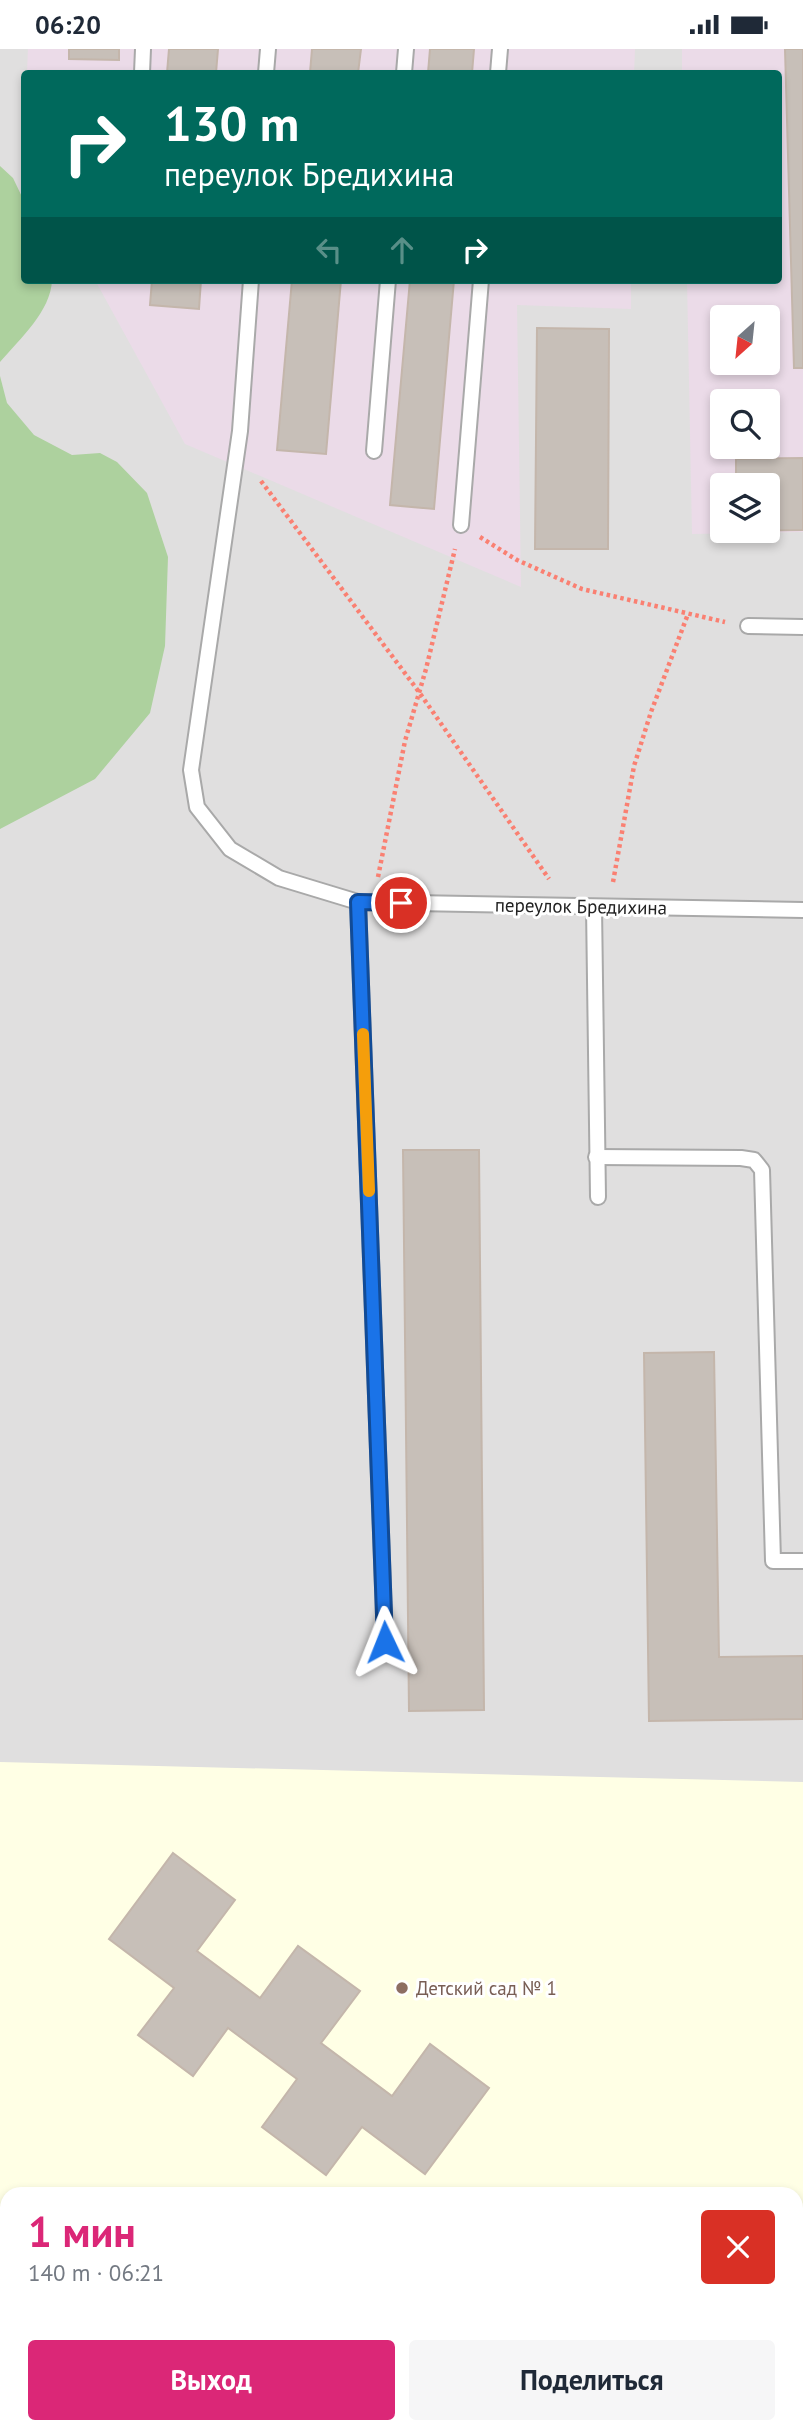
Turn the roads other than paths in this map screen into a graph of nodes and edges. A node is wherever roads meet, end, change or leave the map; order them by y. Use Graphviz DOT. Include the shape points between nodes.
graph roads {
  1 [pos="144,49"];
  2 [pos="268,49"];
  3 [pos="406,49"];
  4 [pos="500,49"];
  5 [pos="142,70"];
  6 [pos="266,70"];
  7 [pos="404,70"];
  8 [pos="498,70"];
  9 [pos="251,284"];
  10 [pos="388,284"];
  11 [pos="481,284"];
  12 [pos="374,451"];
  13 [pos="461,525"];
  14 [pos="748,626"];
  15 [pos="803,627"];
  16 [pos="365,902"];
  17 [pos="601,907"];
  18 [pos="803,910"];
  19 [pos="596,1157"];
  20 [pos="597,1197"];
  21 [pos="803,1561"];
  22 [pos="385,1642"];
  1 -- 5 [label="lane"];
  2 -- 6 [label="lane"];
  3 -- 7 [label="lane"];
  4 -- 8 [label="lane"];
  9 -- 16 [label="lane, переулок Бредихина" via="237,449 191,770 197,807 230,849 279,878"];
  10 -- 12 [label="lane"];
  11 -- 13 [label="lane"];
  14 -- 15 [label="lane"];
  16 -- 17 [label="lane, переулок Бредихина"];
  16 -- 22 [label="lane"];
  17 -- 18 [label="lane, переулок Бредихина"];
  17 -- 19 [label="lane"];
  19 -- 20 [label="lane"];
  19 -- 21 [label="lane" via="741,1158 754,1160 762,1170 773,1561"];
}
